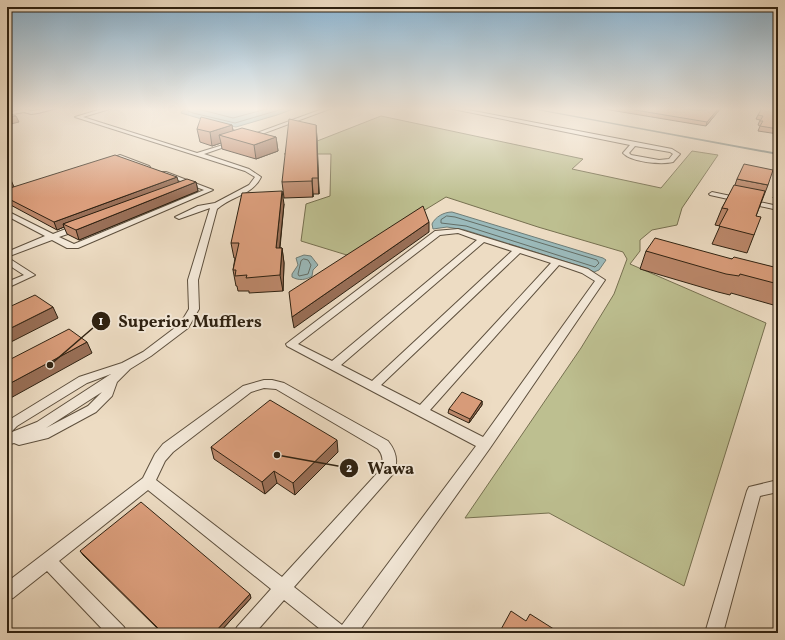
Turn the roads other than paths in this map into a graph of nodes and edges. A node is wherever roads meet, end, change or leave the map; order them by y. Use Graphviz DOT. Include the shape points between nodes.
graph roads {
  1 [pos="146,138"];
  2 [pos="245,138"];
  3 [pos="603,138"];
  4 [pos="634,144"];
  5 [pos="199,154"];
  6 [pos="103,162"];
  7 [pos="191,183"];
  8 [pos="182,187"];
  9 [pos="712,194"];
  10 [pos="217,205"];
  11 [pos="778,208"];
  12 [pos="7,213"];
  13 [pos="179,217"];
  14 [pos="84,225"];
  15 [pos="52,237"];
  16 [pos="483,239"];
  17 [pos="518,250"];
  18 [pos="7,255"];
  19 [pos="7,260"];
  20 [pos="557,262"];
  21 [pos="7,285"];
  22 [pos="126,366"];
  23 [pos="333,366"];
  24 [pos="373,386"];
  25 [pos="422,411"];
  26 [pos="7,429"];
  27 [pos="7,441"];
  28 [pos="485,444"];
  29 [pos="148,482"];
  30 [pos="778,486"];
  31 [pos="48,560"];
  32 [pos="282,589"];
  33 [pos="7,592"];
  34 [pos="118,633"];
  35 [pos="243,633"];
  36 [pos="339,633"];
  37 [pos="347,633"];
  38 [pos="714,633"];
  1 -- 5 [label="lane"];
  2 -- 5 [label="lane"];
  3 -- 4 [label="lane"];
  4 -- 4 [label="lane" via="626,153 629,156 659,162 671,161 677,154"];
  5 -- 10 [label="lane" via="247,170 258,177 256,184"];
  6 -- 7 [label="lane" via="120,157"];
  7 -- 8 [label="lane"];
  7 -- 15 [label="lane" via="210,190 75,246"];
  9 -- 11 [label="lane"];
  10 -- 13 [label="lane"];
  10 -- 22 [label="lane" via="202,244 193,280 194,309 189,318 171,337"];
  12 -- 15 [label="lane"];
  14 -- 15 [label="lane"];
  15 -- 18 [label="lane"];
  16 -- 17 [label="lane"];
  16 -- 23 [label="lane"];
  16 -- 23 [label="lane" via="458,231 438,233 291,344"];
  17 -- 20 [label="lane"];
  17 -- 24 [label="lane"];
  19 -- 21 [label="lane" via="31,275"];
  20 -- 25 [label="lane"];
  20 -- 28 [label="lane" via="585,271 600,280"];
  22 -- 26 [label="lane" via="83,380 13,422"];
  22 -- 27 [label="lane" via="112,380 108,393 99,403 71,422 43,435"];
  23 -- 24 [label="lane"];
  24 -- 25 [label="lane"];
  25 -- 28 [label="lane"];
  28 -- 37 [label="lane"];
  29 -- 31 [label="lane"];
  29 -- 32 [label="lane"];
  29 -- 32 [label="lane" via="168,448 247,389 264,384 280,386 383,445 391,459 388,470"];
  30 -- 38 [label="lane" via="754,491"];
  31 -- 33 [label="lane"];
  31 -- 34 [label="lane"];
  32 -- 35 [label="lane"];
  32 -- 36 [label="lane"];
}
